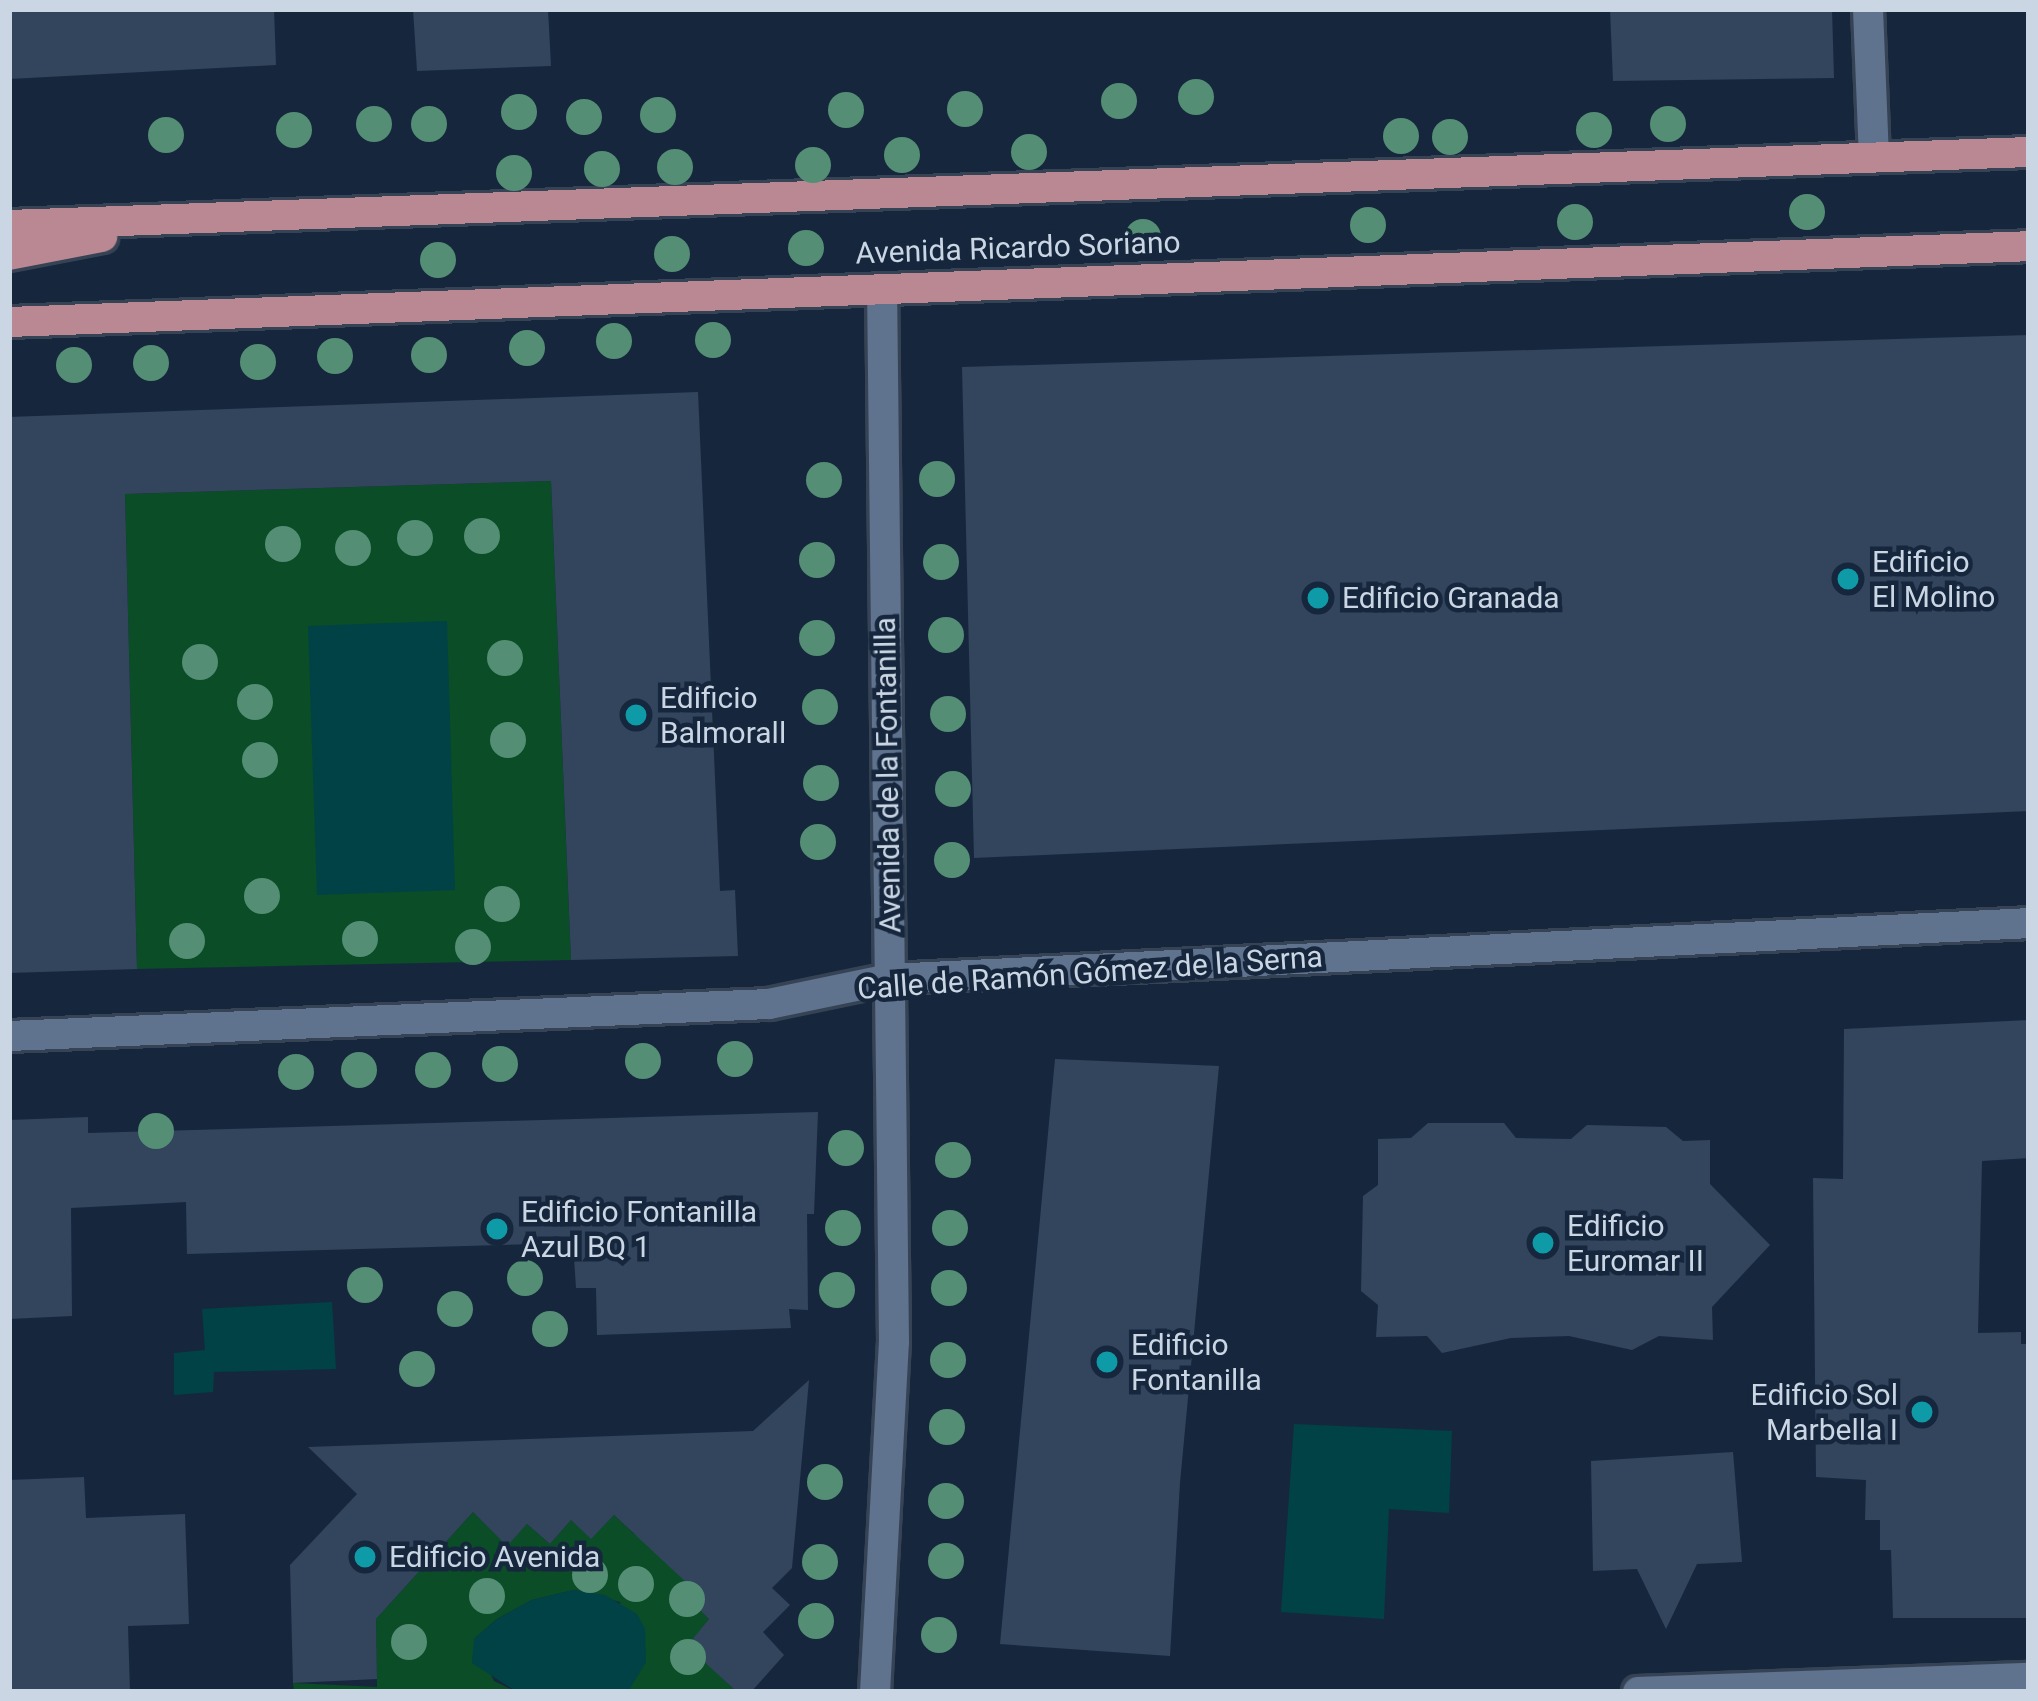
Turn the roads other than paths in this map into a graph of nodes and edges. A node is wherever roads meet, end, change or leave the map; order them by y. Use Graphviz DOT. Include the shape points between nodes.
graph roads {
  1 [pos="1868,9"];
  2 [pos="2029,152"];
  3 [pos="1874,157"];
  4 [pos="184,222"];
  5 [pos="9,225"];
  6 [pos="2029,246"];
  7 [pos="9,255"];
  8 [pos="883,290"];
  9 [pos="9,322"];
  10 [pos="2029,923"];
  11 [pos="890,980"];
  12 [pos="9,1036"];
  13 [pos="2029,1678"];
  14 [pos="874,1692"];
  15 [pos="1638,1692"];
  1 -- 3 [label="street"];
  2 -- 3 [label="main road, Avenida Ricardo Soriano"];
  3 -- 4 [label="main road, Avenida Ricardo Soriano"];
  4 -- 5 [label="main road, Avenida Ricardo Soriano"];
  4 -- 7 [label="main road"];
  6 -- 8 [label="main road, Avenida Ricardo Soriano"];
  8 -- 9 [label="main road, Avenida Ricardo Soriano"];
  8 -- 11 [label="street, Avenida de la Fontanilla"];
  10 -- 11 [label="street, Calle de Ramón Gómez de la Serna"];
  11 -- 12 [label="street, Calle de Ramón Gómez de la Serna" via="769,1004"];
  11 -- 14 [label="street, Avenida de la Fontanilla" via="894,1342"];
  13 -- 15 [label="street"];
}
